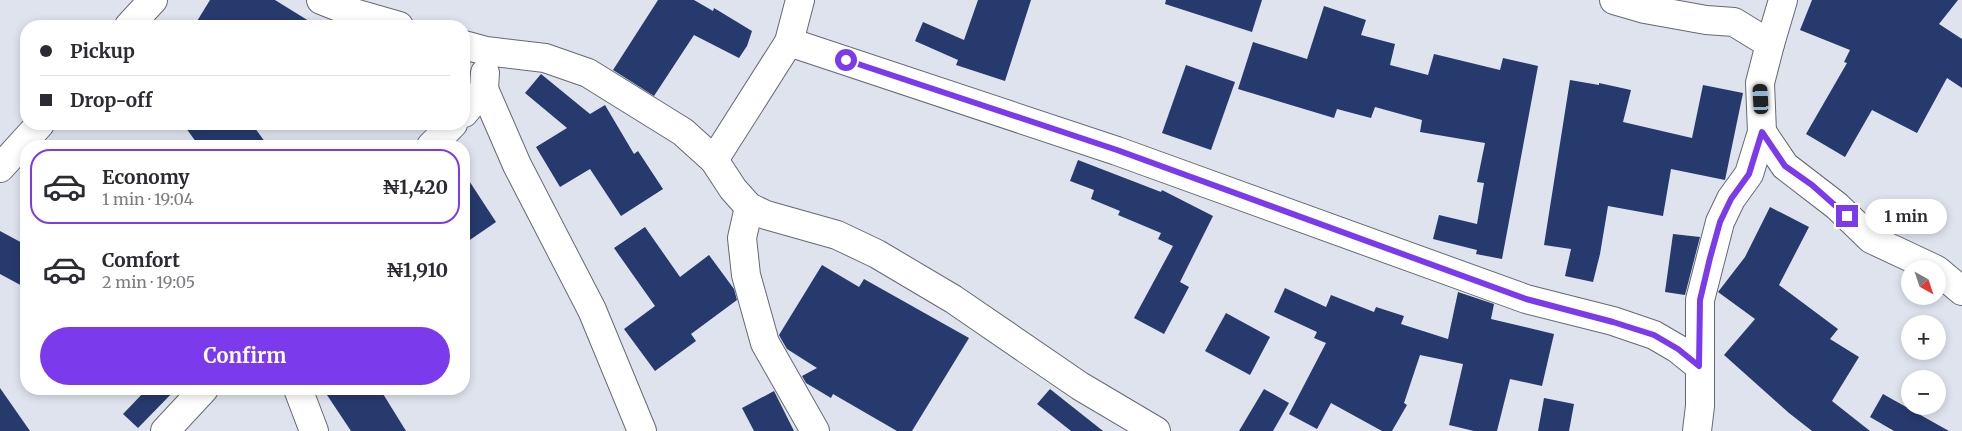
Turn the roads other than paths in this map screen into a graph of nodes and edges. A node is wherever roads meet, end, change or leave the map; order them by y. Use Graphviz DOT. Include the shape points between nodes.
graph roads {
  1 [pos="153,0"];
  2 [pos="320,0"];
  3 [pos="800,0"];
  4 [pos="1614,0"];
  5 [pos="1783,0"];
  6 [pos="135,20"];
  7 [pos="376,20"];
  8 [pos="788,42"];
  9 [pos="1770,44"];
  10 [pos="475,48"];
  11 [pos="484,89"];
  12 [pos="470,105"];
  13 [pos="35,130"];
  14 [pos="447,130"];
  15 [pos="1762,132"];
  16 [pos="25,140"];
  17 [pos="437,140"];
  18 [pos="20,146"];
  19 [pos="714,160"];
  20 [pos="0,168"];
  21 [pos="749,207"];
  22 [pos="1915,260"];
  23 [pos="1946,278"];
  24 [pos="1962,291"];
  25 [pos="1699,366"];
  26 [pos="198,395"];
  27 [pos="300,395"];
  28 [pos="165,431"];
  29 [pos="314,431"];
  30 [pos="642,431"];
  31 [pos="815,431"];
  32 [pos="1156,431"];
  33 [pos="1697,431"];
  1 -- 6 [label="street"];
  2 -- 7 [label="street"];
  3 -- 8 [label="street"];
  4 -- 9 [label="street" via="1644,9 1734,22"];
  5 -- 9 [label="street"];
  8 -- 19 [label="street"];
  8 -- 25 [label="street" via="1117,150 1526,299 1654,335"];
  9 -- 15 [label="street" via="1760,83"];
  10 -- 11 [label="street"];
  10 -- 19 [label="street" via="545,58 588,73 683,132"];
  11 -- 12 [label="street"];
  11 -- 30 [label="street" via="517,165 592,310"];
  13 -- 16 [label="street"];
  14 -- 17 [label="street"];
  15 -- 22 [label="street" via="1785,166 1837,206 1872,239"];
  15 -- 25 [label="street" via="1749,174 1720,222 1710,258 1700,300"];
  18 -- 20 [label="street"];
  19 -- 21 [label="street"];
  21 -- 31 [label="street" via="742,238 746,275 765,343"];
  21 -- 32 [label="street" via="837,235 877,254 953,299 1080,386"];
  23 -- 24 [label="street"];
  25 -- 33 [label="street"];
  26 -- 28 [label="street"];
  27 -- 29 [label="street"];
}
